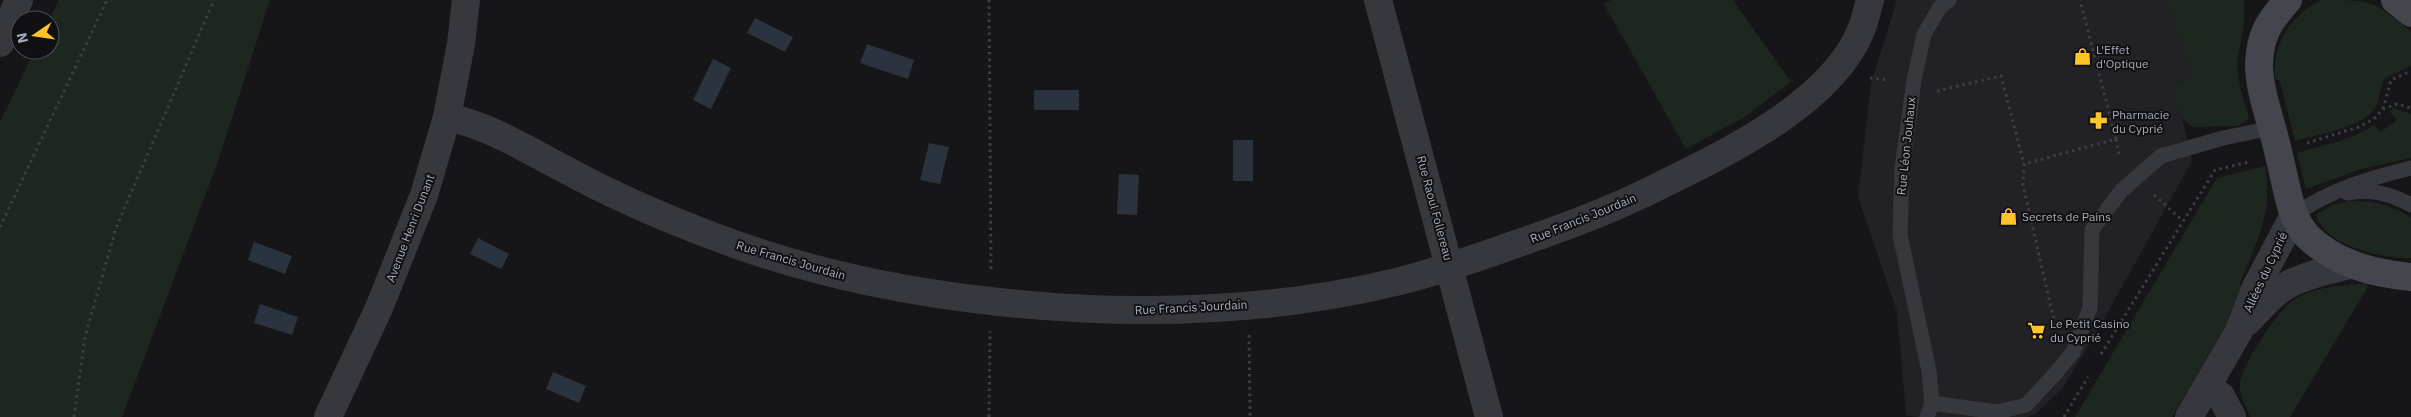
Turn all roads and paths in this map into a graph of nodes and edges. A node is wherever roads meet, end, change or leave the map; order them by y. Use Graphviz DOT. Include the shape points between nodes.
graph roads {
  1 [pos="19,0"];
  2 [pos="107,0"];
  3 [pos="214,0"];
  4 [pos="466,0"];
  5 [pos="989,0"];
  6 [pos="1378,0"];
  7 [pos="1870,0"];
  8 [pos="1949,0"];
  9 [pos="2080,0"];
  10 [pos="2288,0"];
  11 [pos="2395,0"];
  12 [pos="2268,11"];
  13 [pos="2411,13"];
  14 [pos="0,43"];
  15 [pos="2411,71"];
  16 [pos="1866,77"];
  17 [pos="1914,80"];
  18 [pos="2411,108"];
  19 [pos="2383,109"];
  20 [pos="447,117"];
  21 [pos="2275,140"];
  22 [pos="2024,164"];
  23 [pos="2411,168"];
  24 [pos="2325,195"];
  25 [pos="2411,205"];
  26 [pos="2294,215"];
  27 [pos="0,227"];
  28 [pos="1450,265"];
  29 [pos="2350,265"];
  30 [pos="991,270"];
  31 [pos="2411,277"];
  32 [pos="1248,305"];
  33 [pos="990,330"];
  34 [pos="2239,331"];
  35 [pos="2072,352"];
  36 [pos="2099,357"];
  37 [pos="2089,374"];
  38 [pos="2207,387"];
  39 [pos="1929,410"];
  40 [pos="74,417"];
  41 [pos="328,417"];
  42 [pos="989,417"];
  43 [pos="1250,417"];
  44 [pos="1489,417"];
  45 [pos="2064,417"];
  46 [pos="2189,417"];
  47 [pos="2232,417"];
  1 -- 14 [label="street"];
  2 -- 27 [label="path"];
  3 -- 40 [label="path" via="116,228 85,337"];
  4 -- 20 [label="street, Avenue Henri Dunant"];
  5 -- 30 [label="path"];
  6 -- 28 [label="street, Rue Raoul Follereau"];
  7 -- 28 [label="street, Rue Francis Jourdain" via="1860,32 1839,66 1782,118 1699,166 1617,207"];
  8 -- 17 [label="lane, Rue Léon Jouhaux" via="1940,7 1924,34"];
  9 -- 22 [label="path" via="2116,139"];
  10 -- 12 [label="main road"];
  11 -- 13 [label="main road"];
  12 -- 21 [label="main road" via="2259,65"];
  15 -- 19 [label="path" via="2391,80"];
  16 -- 17 [label="path"];
  17 -- 22 [label="path" via="1939,92 2002,76"];
  17 -- 39 [label="lane, Rue Léon Jouhaux" via="1902,169 1900,234 1929,371"];
  18 -- 19 [label="path" via="2396,104"];
  19 -- 21 [label="path" via="2374,119 2359,127"];
  20 -- 32 [label="street, Rue Francis Jourdain" via="509,138 639,206 721,239 811,268 948,296 1090,310"];
  20 -- 41 [label="street, Avenue Henri Dunant" via="421,204 379,308"];
  21 -- 26 [label="main road"];
  21 -- 35 [label="lane" via="2223,138 2160,156 2121,191 2092,230 2090,308"];
  21 -- 36 [label="path" via="2266,158 2215,170"];
  22 -- 35 [label="path" via="2023,185 2059,344"];
  23 -- 24 [label="lane"];
  24 -- 25 [label="lane" via="2363,190 2381,192"];
  24 -- 26 [label="lane"];
  26 -- 29 [label="main road" via="2306,234 2322,249"];
  26 -- 34 [label="street, Allées du Cyprié" via="2256,286"];
  28 -- 32 [label="street, Rue Francis Jourdain" via="1366,288"];
  28 -- 44 [label="street, Rue Raoul Follereau"];
  29 -- 31 [label="main road" via="2381,274"];
  29 -- 34 [label="street, Allées du Cyprié" via="2289,284 2272,296"];
  32 -- 43 [label="path"];
  33 -- 42 [label="path"];
  34 -- 38 [label="street, Allées du Cyprié"];
  35 -- 39 [label="lane" via="2026,405 1997,412"];
  37 -- 45 [label="path"];
  38 -- 46 [label="street, Allées du Cyprié"];
  38 -- 47 [label="street" via="2221,396"];
}
